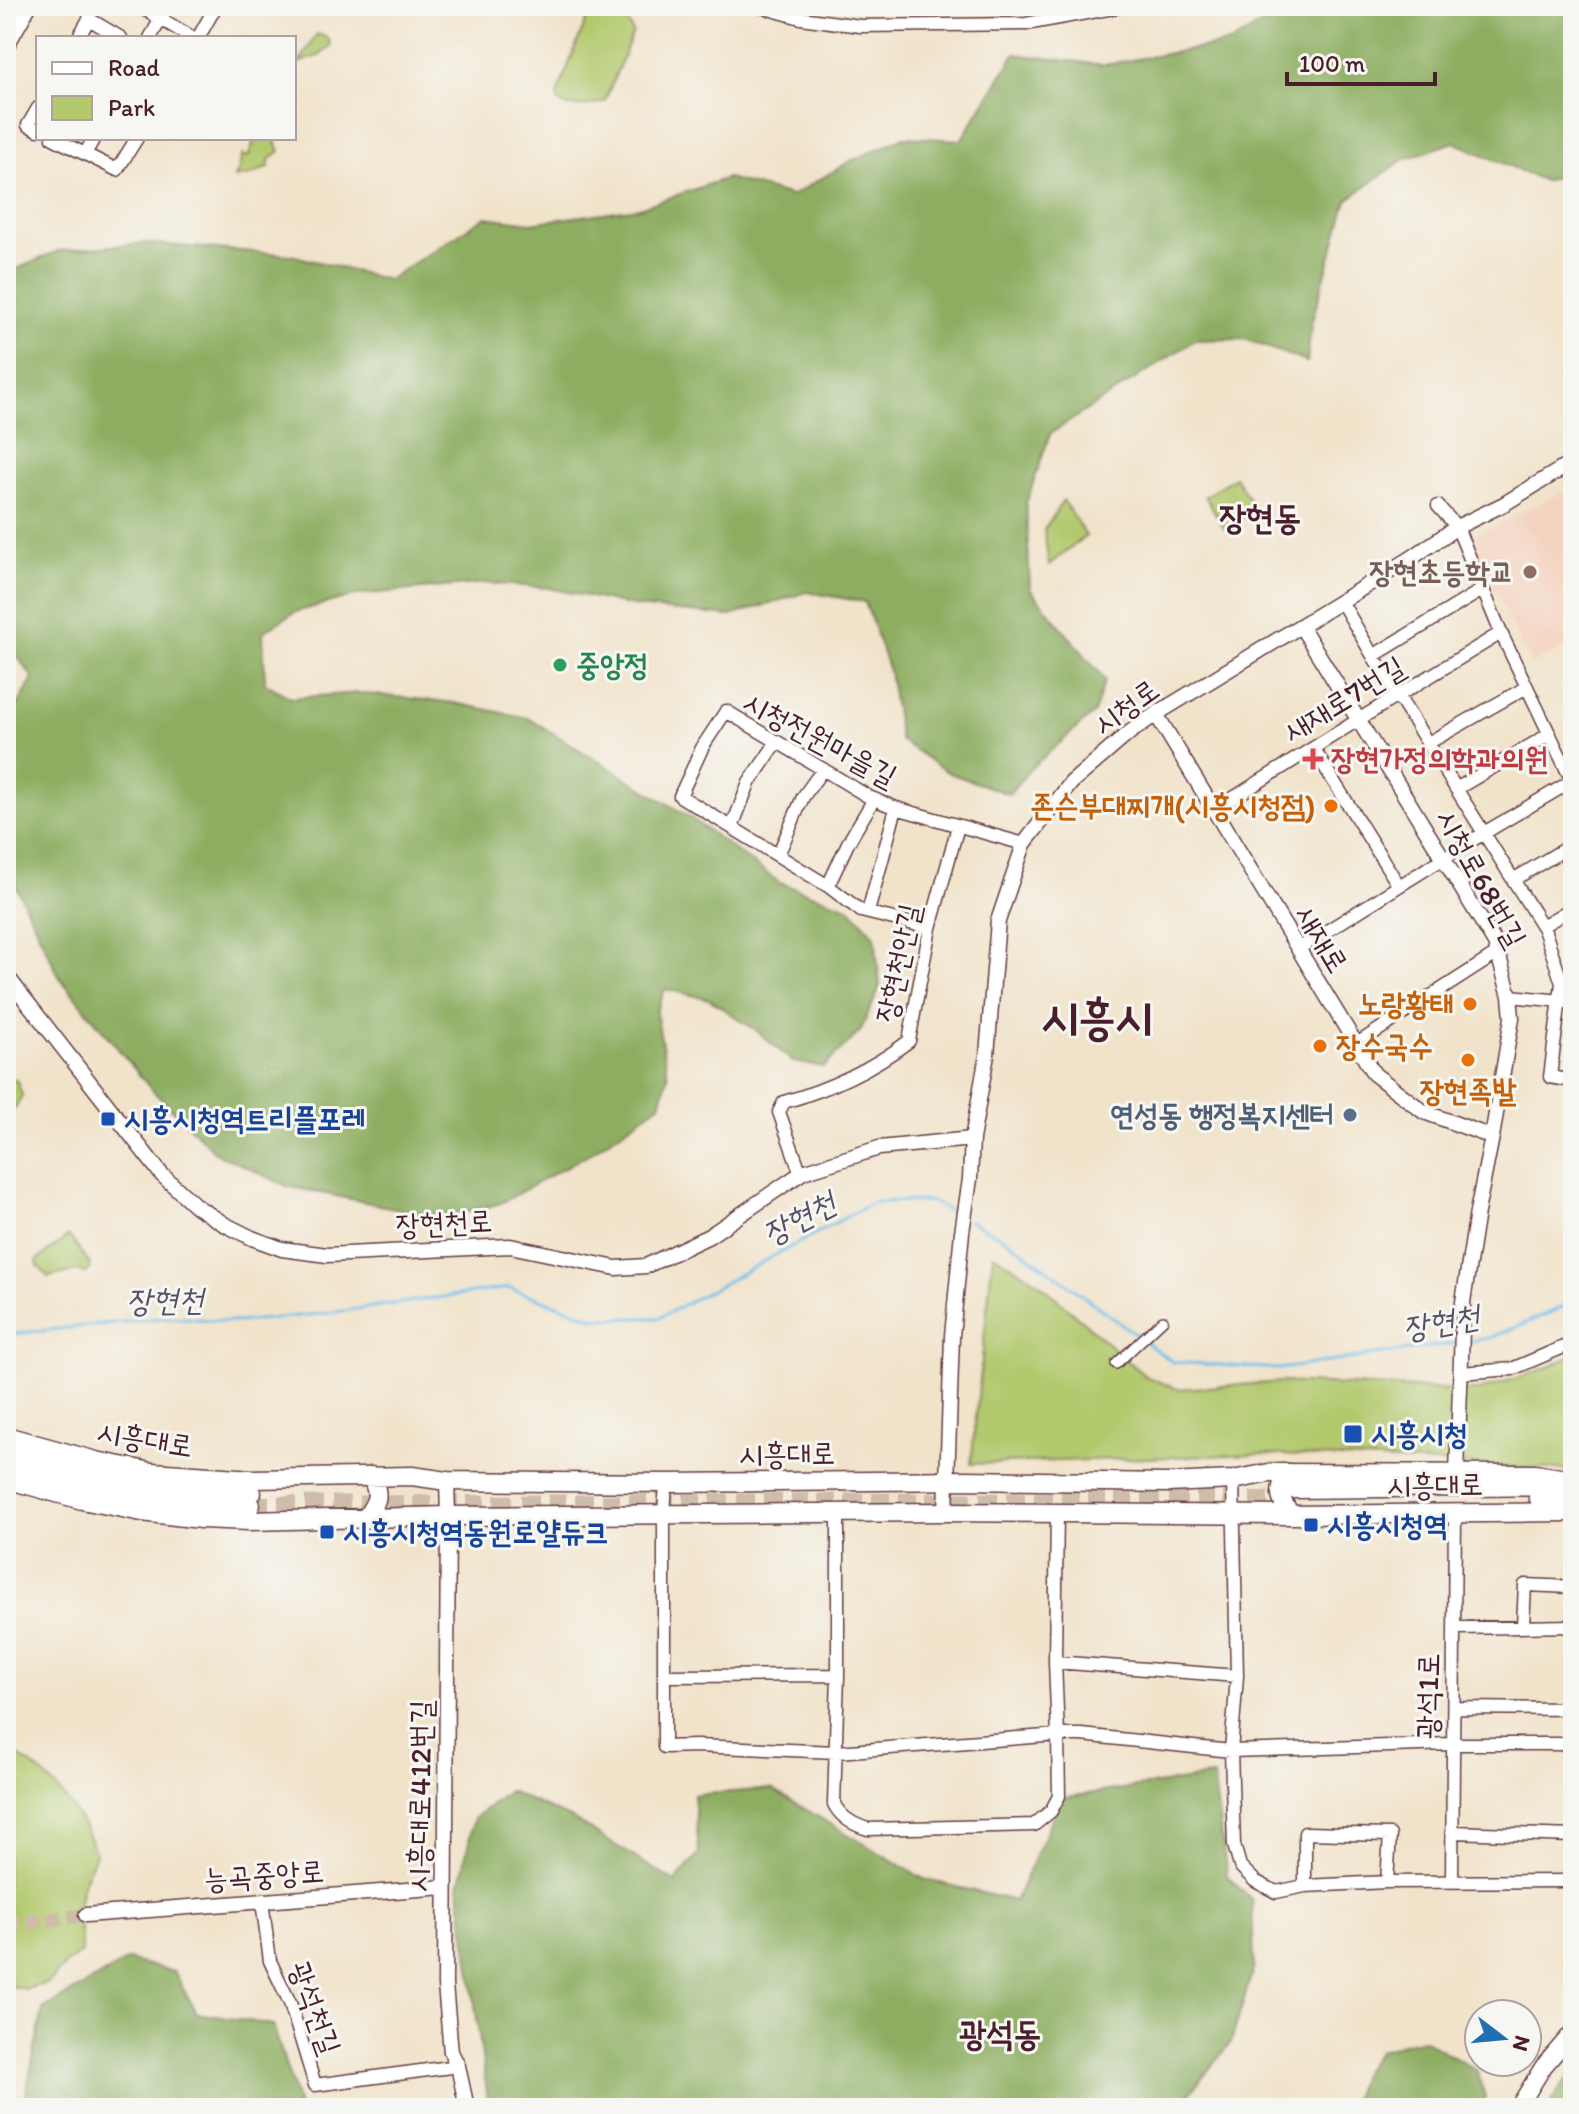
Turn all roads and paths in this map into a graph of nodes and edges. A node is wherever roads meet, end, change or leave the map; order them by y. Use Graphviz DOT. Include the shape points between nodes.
graph roads {
  1 [pos="28,6"];
  2 [pos="139,6"];
  3 [pos="168,6"];
  4 [pos="216,6"];
  5 [pos="758,6"];
  6 [pos="1124,6"];
  7 [pos="161,19"];
  8 [pos="79,36"];
  9 [pos="118,36"];
  10 [pos="151,36"];
  11 [pos="192,36"];
  12 [pos="197,36"];
  13 [pos="6,45"];
  14 [pos="36,111"];
  15 [pos="36,129"];
  16 [pos="57,140"];
  17 [pos="93,140"];
  18 [pos="136,140"];
  19 [pos="85,154"];
  20 [pos="1573,462"];
  21 [pos="1438,506"];
  22 [pos="1457,527"];
  23 [pos="1482,590"];
  24 [pos="1341,601"];
  25 [pos="1301,626"];
  26 [pos="1501,633"];
  27 [pos="1373,656"];
  28 [pos="1527,687"];
  29 [pos="1398,696"];
  30 [pos="1156,714"];
  31 [pos="1358,720"];
  32 [pos="1550,734"];
  33 [pos="777,742"];
  34 [pos="1428,743"];
  35 [pos="1313,748"];
  36 [pos="823,769"];
  37 [pos="1572,782"];
  38 [pos="1456,789"];
  39 [pos="874,799"];
  40 [pos="896,808"];
  41 [pos="1214,810"];
  42 [pos="958,826"];
  43 [pos="732,827"];
  44 [pos="1484,833"];
  45 [pos="1024,844"];
  46 [pos="1573,844"];
  47 [pos="778,855"];
  48 [pos="1443,858"];
  49 [pos="1513,880"];
  50 [pos="828,886"];
  51 [pos="1399,886"];
  52 [pos="1573,908"];
  53 [pos="868,912"];
  54 [pos="1542,926"];
  55 [pos="930,928"];
  56 [pos="1298,949"];
  57 [pos="1498,953"];
  58 [pos="6,975"];
  59 [pos="1510,996"];
  60 [pos="1566,1001"];
  61 [pos="1355,1045"];
  62 [pos="1573,1081"];
  63 [pos="1492,1137"];
  64 [pos="972,1139"];
  65 [pos="801,1174"];
  66 [pos="1163,1320"];
  67 [pos="1573,1343"];
  68 [pos="1116,1364"];
  69 [pos="1460,1367"];
  70 [pos="6,1436"];
  71 [pos="6,1451"];
  72 [pos="6,1465"];
  73 [pos="1457,1473"];
  74 [pos="371,1476"];
  75 [pos="6,1479"];
  76 [pos="947,1480"];
  77 [pos="1233,1480"];
  78 [pos="447,1481"];
  79 [pos="666,1483"];
  80 [pos="1168,1483"];
  81 [pos="1573,1483"];
  82 [pos="1292,1494"];
  83 [pos="1573,1498"];
  84 [pos="946,1512"];
  85 [pos="1057,1512"];
  86 [pos="1573,1512"];
  87 [pos="838,1513"];
  88 [pos="1166,1513"];
  89 [pos="1455,1513"];
  90 [pos="664,1514"];
  91 [pos="1233,1515"];
  92 [pos="448,1516"];
  93 [pos="365,1519"];
  94 [pos="1573,1587"];
  95 [pos="1523,1626"];
  96 [pos="1573,1626"];
  97 [pos="1455,1628"];
  98 [pos="1055,1662"];
  99 [pos="838,1675"];
  100 [pos="666,1676"];
  101 [pos="1237,1676"];
  102 [pos="1454,1708"];
  103 [pos="1573,1709"];
  104 [pos="1058,1735"];
  105 [pos="1453,1744"];
  106 [pos="1573,1744"];
  107 [pos="1231,1751"];
  108 [pos="837,1752"];
  109 [pos="1452,1832"];
  110 [pos="1573,1836"];
  111 [pos="1452,1881"];
  112 [pos="1573,1881"];
  113 [pos="1387,1882"];
  114 [pos="1305,1886"];
  115 [pos="445,1887"];
  116 [pos="262,1901"];
  117 [pos="86,1915"];
  118 [pos="1573,2032"];
  119 [pos="458,2066"];
  120 [pos="467,2108"];
  121 [pos="1518,2108"];
  1 -- 13 [label="main road"];
  2 -- 7 [label="street"];
  3 -- 7 [label="street"];
  4 -- 12 [label="street"];
  5 -- 6 [label="street" via="801,18 874,26 1026,24"];
  7 -- 10 [label="street"];
  7 -- 11 [label="street"];
  8 -- 9 [label="street" via="89,19"];
  14 -- 15 [label="street" via="28,125"];
  16 -- 19 [label="street"];
  17 -- 19 [label="street"];
  18 -- 19 [label="street" via="117,170"];
  20 -- 22 [label="street, 시청로"];
  21 -- 22 [label="street"];
  22 -- 23 [label="street"];
  22 -- 24 [label="street, 시청로"];
  23 -- 26 [label="street"];
  23 -- 27 [label="street"];
  24 -- 25 [label="street, 시청로"];
  24 -- 27 [label="street"];
  25 -- 30 [label="street, 시청로"];
  25 -- 31 [label="street, 시청로68번길"];
  26 -- 28 [label="street"];
  26 -- 29 [label="street, 새재로7번길"];
  27 -- 29 [label="street"];
  28 -- 32 [label="street"];
  28 -- 34 [label="street"];
  29 -- 31 [label="street, 새재로7번길"];
  29 -- 34 [label="street"];
  30 -- 41 [label="street, 새재로"];
  30 -- 45 [label="street, 시청로" via="1071,783"];
  31 -- 35 [label="street, 새재로7번길"];
  31 -- 48 [label="street, 시청로68번길"];
  32 -- 37 [label="street"];
  32 -- 38 [label="street"];
  33 -- 36 [label="street, 시청전원마을길"];
  33 -- 43 [label="street" via="749,783"];
  33 -- 43 [label="street, 시청전원마을길" via="726,711 703,746 680,796"];
  34 -- 38 [label="street"];
  35 -- 41 [label="street, 새재로7번길"];
  35 -- 51 [label="street"];
  36 -- 39 [label="street, 시청전원마을길"];
  36 -- 47 [label="street" via="803,797"];
  37 -- 44 [label="street"];
  38 -- 44 [label="street"];
  39 -- 40 [label="street, 시청전원마을길"];
  39 -- 50 [label="street"];
  40 -- 42 [label="street, 시청전원마을길"];
  40 -- 53 [label="street"];
  41 -- 56 [label="street, 새재로"];
  42 -- 45 [label="street, 시청전원마을길"];
  42 -- 55 [label="street, 장현천안길"];
  43 -- 47 [label="street, 시청전원마을길"];
  44 -- 48 [label="street"];
  44 -- 49 [label="street"];
  45 -- 64 [label="street, 시청로" via="998,921 987,1055"];
  46 -- 49 [label="street"];
  47 -- 50 [label="street, 시청전원마을길"];
  48 -- 51 [label="street"];
  48 -- 57 [label="street, 시청로68번길"];
  49 -- 54 [label="street"];
  50 -- 53 [label="street, 시청전원마을길"];
  51 -- 56 [label="street"];
  52 -- 54 [label="street"];
  53 -- 55 [label="street, 시청전원마을길"];
  54 -- 60 [label="street"];
  55 -- 65 [label="street, 장현천안길" via="909,1041 847,1079 784,1102 779,1112"];
  56 -- 61 [label="street, 새재로"];
  57 -- 59 [label="street, 시청로68번길"];
  57 -- 61 [label="street"];
  58 -- 65 [label="street, 장현천로" via="162,1175 224,1224 282,1249 327,1255 510,1246 616,1268 646,1266 709,1236"];
  59 -- 60 [label="street"];
  59 -- 63 [label="street, 시청로68번길" via="1512,1018"];
  60 -- 62 [label="street" via="1550,1077"];
  61 -- 63 [label="street, 새재로" via="1374,1074 1424,1112"];
  63 -- 69 [label="street, 시청로68번길" via="1463,1302"];
  64 -- 65 [label="street, 장현천로" via="879,1148"];
  64 -- 76 [label="street, 시청로" via="952,1336"];
  66 -- 68 [label="street"];
  67 -- 69 [label="street" via="1512,1369"];
  69 -- 73 [label="street, 시청로68번길"];
  70 -- 74 [label="main road, 시흥대로" via="166,1474 253,1479"];
  71 -- 72 [label="main road, 시흥대로" via="106,1476 252,1499 207,1505 163,1500"];
  73 -- 81 [label="main road, 시흥대로" via="1535,1474"];
  73 -- 82 [label="main road, 시흥대로"];
  74 -- 78 [label="main road, 시흥대로"];
  74 -- 93 [label="main road" via="377,1499"];
  75 -- 93 [label="main road, 시흥대로" via="82,1500 201,1519"];
  76 -- 79 [label="main road, 시흥대로"];
  76 -- 80 [label="main road, 시흥대로"];
  76 -- 84 [label="street, 시청로"];
  77 -- 80 [label="main road, 시흥대로"];
  77 -- 82 [label="main road, 시흥대로" via="1269,1473"];
  77 -- 91 [label="street"];
  78 -- 79 [label="main road, 시흥대로"];
  78 -- 92 [label="street, 시흥대로412번길"];
  79 -- 90 [label="street"];
  80 -- 88 [label="main road" via="1175,1497"];
  81 -- 82 [label="main road, 시흥대로"];
  82 -- 83 [label="main road, 시흥대로"];
  82 -- 89 [label="main road, 시흥대로"];
  82 -- 91 [label="main road, 시흥대로"];
  84 -- 85 [label="main road, 시흥대로"];
  84 -- 87 [label="main road, 시흥대로"];
  85 -- 88 [label="main road, 시흥대로"];
  85 -- 98 [label="street"];
  86 -- 89 [label="main road, 시흥대로"];
  87 -- 90 [label="main road, 시흥대로"];
  87 -- 99 [label="street"];
  88 -- 91 [label="main road, 시흥대로"];
  89 -- 97 [label="street, 광석1로"];
  90 -- 92 [label="main road, 시흥대로"];
  90 -- 100 [label="street"];
  91 -- 101 [label="street"];
  92 -- 93 [label="main road, 시흥대로"];
  92 -- 115 [label="street, 시흥대로412번길"];
  94 -- 95 [label="street" via="1525,1585"];
  95 -- 96 [label="street"];
  95 -- 97 [label="street"];
  97 -- 102 [label="street, 광석1로"];
  98 -- 101 [label="street"];
  98 -- 104 [label="street"];
  99 -- 100 [label="street"];
  99 -- 108 [label="street"];
  100 -- 108 [label="street" via="664,1747"];
  101 -- 107 [label="street"];
  102 -- 103 [label="street"];
  102 -- 105 [label="street, 광석1로"];
  104 -- 107 [label="street"];
  104 -- 108 [label="street"];
  104 -- 108 [label="street" via="1059,1796 1034,1825 861,1827 834,1804"];
  105 -- 106 [label="street"];
  105 -- 107 [label="street"];
  105 -- 109 [label="street, 광석1로"];
  107 -- 114 [label="street" via="1234,1845 1240,1866 1276,1892"];
  109 -- 110 [label="street"];
  109 -- 111 [label="street, 광석1로"];
  111 -- 112 [label="street"];
  111 -- 113 [label="street"];
  113 -- 114 [label="street"];
  113 -- 114 [label="street" via="1390,1835 1305,1833"];
  115 -- 116 [label="street, 능곡중앙로"];
  115 -- 119 [label="street, 시흥대로412번길" via="447,2018"];
  116 -- 117 [label="street, 능곡중앙로"];
  116 -- 119 [label="street, 광석천길" via="270,1961 290,2003 315,2085"];
  118 -- 121 [label="main road"];
  119 -- 120 [label="street, 시흥대로412번길"];
}
